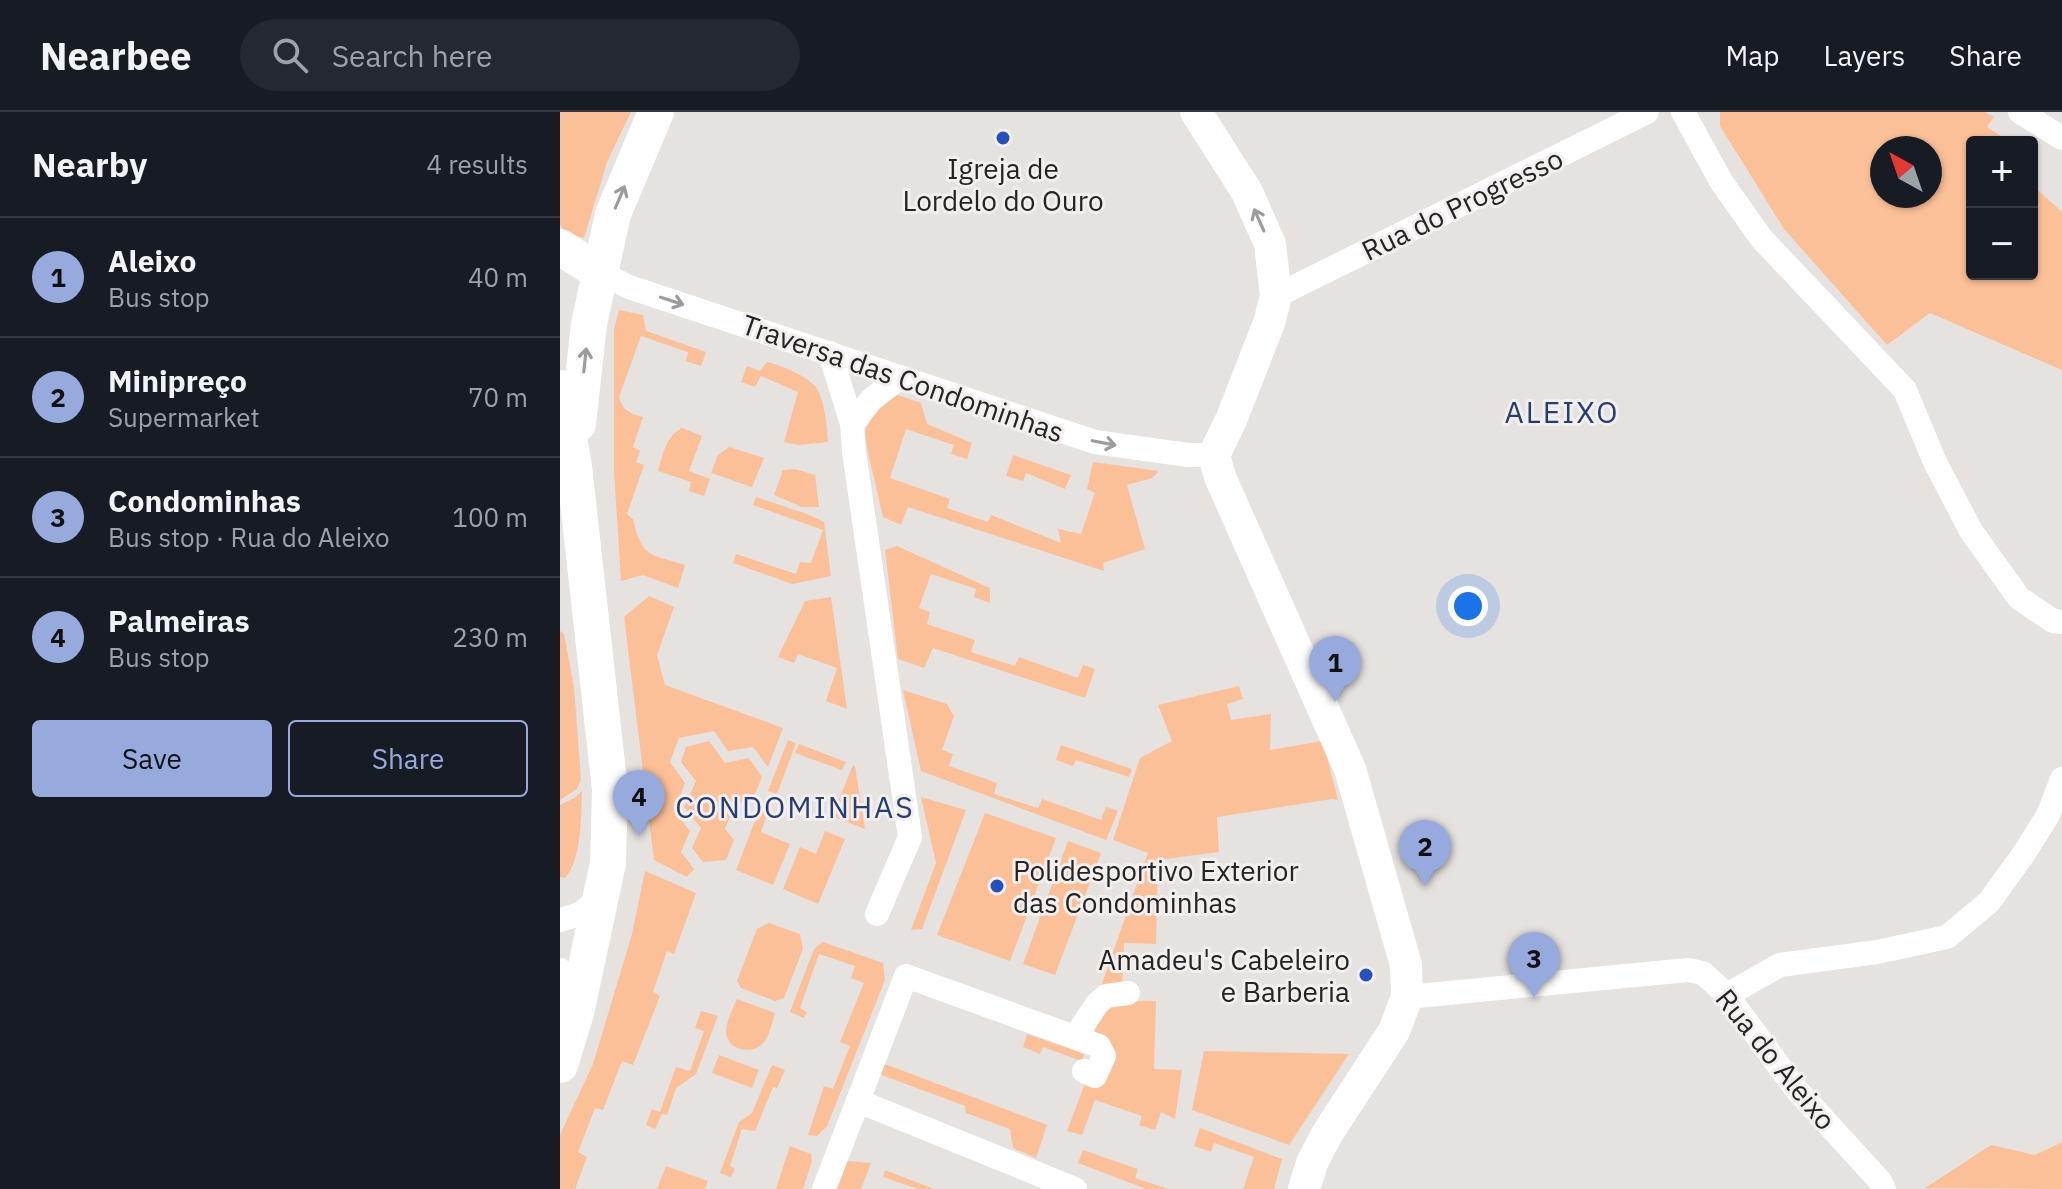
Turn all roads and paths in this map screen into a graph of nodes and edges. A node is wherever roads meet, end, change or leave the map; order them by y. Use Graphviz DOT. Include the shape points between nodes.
graph roads {
  1 [pos="656,112"];
  2 [pos="1196,112"];
  3 [pos="1647,112"];
  4 [pos="1683,112"];
  5 [pos="2020,112"];
  6 [pos="2062,138"];
  7 [pos="560,247"];
  8 [pos="599,272"];
  9 [pos="1276,296"];
  10 [pos="830,353"];
  11 [pos="900,377"];
  12 [pos="560,388"];
  13 [pos="852,424"];
  14 [pos="1214,455"];
  15 [pos="574,466"];
  16 [pos="2062,622"];
  17 [pos="2062,779"];
  18 [pos="602,896"];
  19 [pos="877,914"];
  20 [pos="560,920"];
  21 [pos="560,970"];
  22 [pos="1128,993"];
  23 [pos="1727,995"];
  24 [pos="1407,997"];
  25 [pos="576,1013"];
  26 [pos="1075,1037"];
  27 [pos="560,1065"];
  28 [pos="1084,1071"];
  29 [pos="858,1101"];
  30 [pos="824,1189"];
  31 [pos="1075,1189"];
  32 [pos="1304,1189"];
  33 [pos="1884,1189"];
  8 -- 1 [label="main road, one-way" via="613,214"];
  9 -- 2 [label="street, one-way" via="1270,244 1247,192"];
  3 -- 9 [label="street, Rua do Progresso"];
  4 -- 16 [label="street" via="1722,183 1762,239 1905,390 1971,531 2019,598"];
  5 -- 6 [label="street"];
  7 -- 8 [label="main road"];
  8 -- 10 [label="street, Traversa das Condominhas, one-way" via="629,287"];
  15 -- 8 [label="main road, one-way"];
  9 -- 14 [label="street"];
  10 -- 11 [label="street, Traversa das Condominhas"];
  10 -- 13 [label="street"];
  11 -- 13 [label="street"];
  11 -- 14 [label="street, Traversa das Condominhas, one-way" via="1095,442"];
  12 -- 15 [label="main road"];
  13 -- 19 [label="street" via="910,837"];
  14 -- 24 [label="street" via="1350,769 1406,965"];
  15 -- 18 [label="main road" via="610,790"];
  17 -- 23 [label="street" via="2048,815 1989,902 1947,937 1780,965"];
  18 -- 20 [label="street" via="580,914"];
  18 -- 25 [label="main road"];
  21 -- 25 [label="street"];
  22 -- 26 [label="street" via="1106,996"];
  23 -- 24 [label="street, Rua do Aleixo" via="1703,973 1688,970"];
  23 -- 33 [label="street, Rua do Aleixo" via="1796,1089"];
  24 -- 32 [label="street" via="1394,1031 1327,1134"];
  25 -- 27 [label="main road"];
  26 -- 28 [label="street" via="1099,1046 1104,1056 1095,1076"];
  26 -- 29 [label="street" via="906,976"];
  29 -- 30 [label="street"];
  29 -- 31 [label="street"];
}
